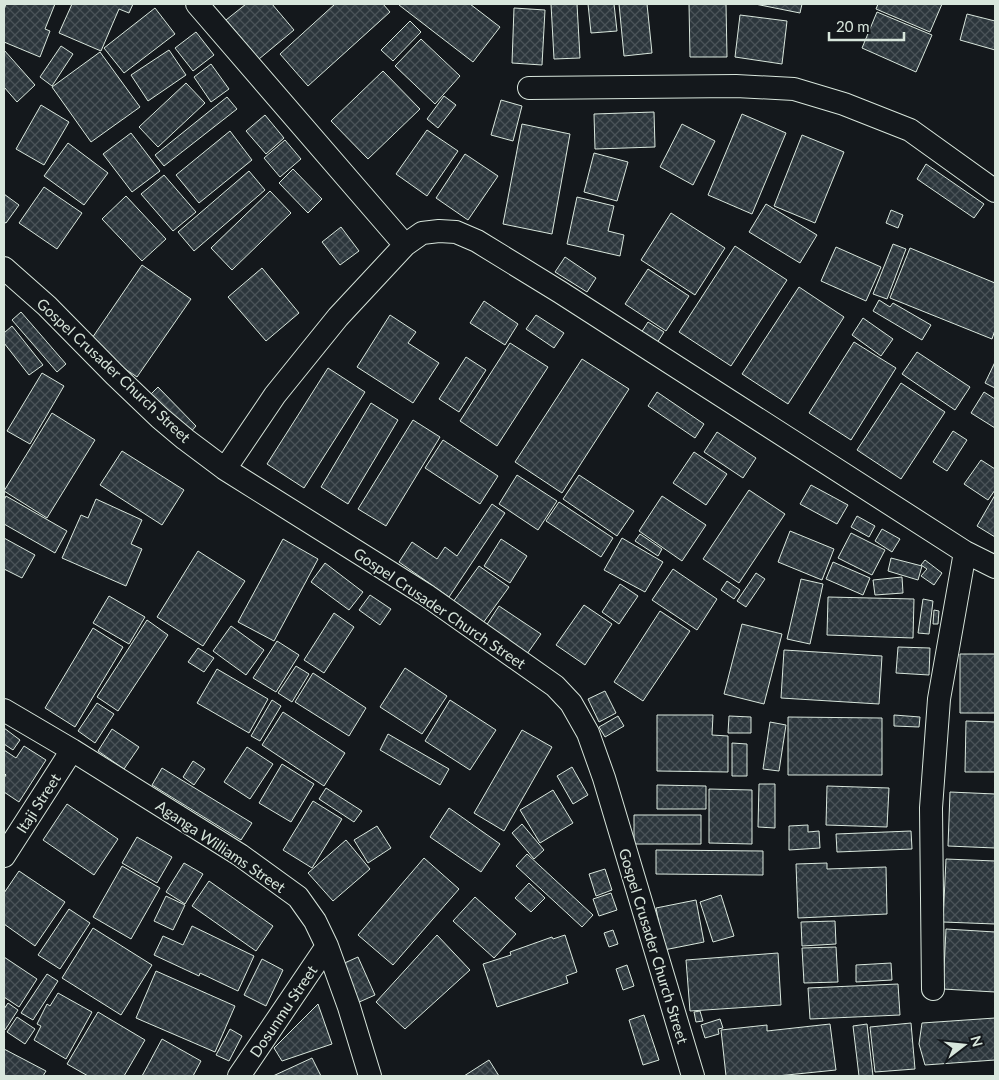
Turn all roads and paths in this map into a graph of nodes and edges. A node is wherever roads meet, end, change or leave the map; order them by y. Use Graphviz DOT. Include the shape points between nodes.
graph roads {
  1 [pos="197,4"];
  2 [pos="528,88"];
  3 [pos="995,191"];
  4 [pos="405,245"];
  5 [pos="4,268"];
  6 [pos="225,469"];
  7 [pos="965,552"];
  8 [pos="995,568"];
  9 [pos="4,710"];
  10 [pos="72,750"];
  11 [pos="4,856"];
  12 [pos="327,946"];
  13 [pos="933,989"];
  14 [pos="239,1076"];
  15 [pos="370,1076"];
  16 [pos="693,1076"];
  1 -- 4 [label="street"];
  2 -- 3 [label="street" via="736,86 794,90 844,104 910,130"];
  4 -- 6 [label="street" via="338,317 275,395"];
  4 -- 7 [label="street" via="422,232 439,231 456,232 477,241"];
  5 -- 6 [label="street, Gospel Crusader Church Street" via="48,306 160,418"];
  6 -- 16 [label="street, Gospel Crusader Church Street" via="426,595 555,686 571,703 588,733 604,778"];
  7 -- 8 [label="street"];
  7 -- 13 [label="street" via="939,699 931,808"];
  9 -- 10 [label="street, Aganga Williams Street"];
  10 -- 11 [label="street, Itaji Street"];
  10 -- 12 [label="street, Aganga Williams Street" via="240,855 298,897"];
  12 -- 14 [label="street, Dosunmu Street"];
  12 -- 15 [label="street, Aganga Williams Street"];
}
